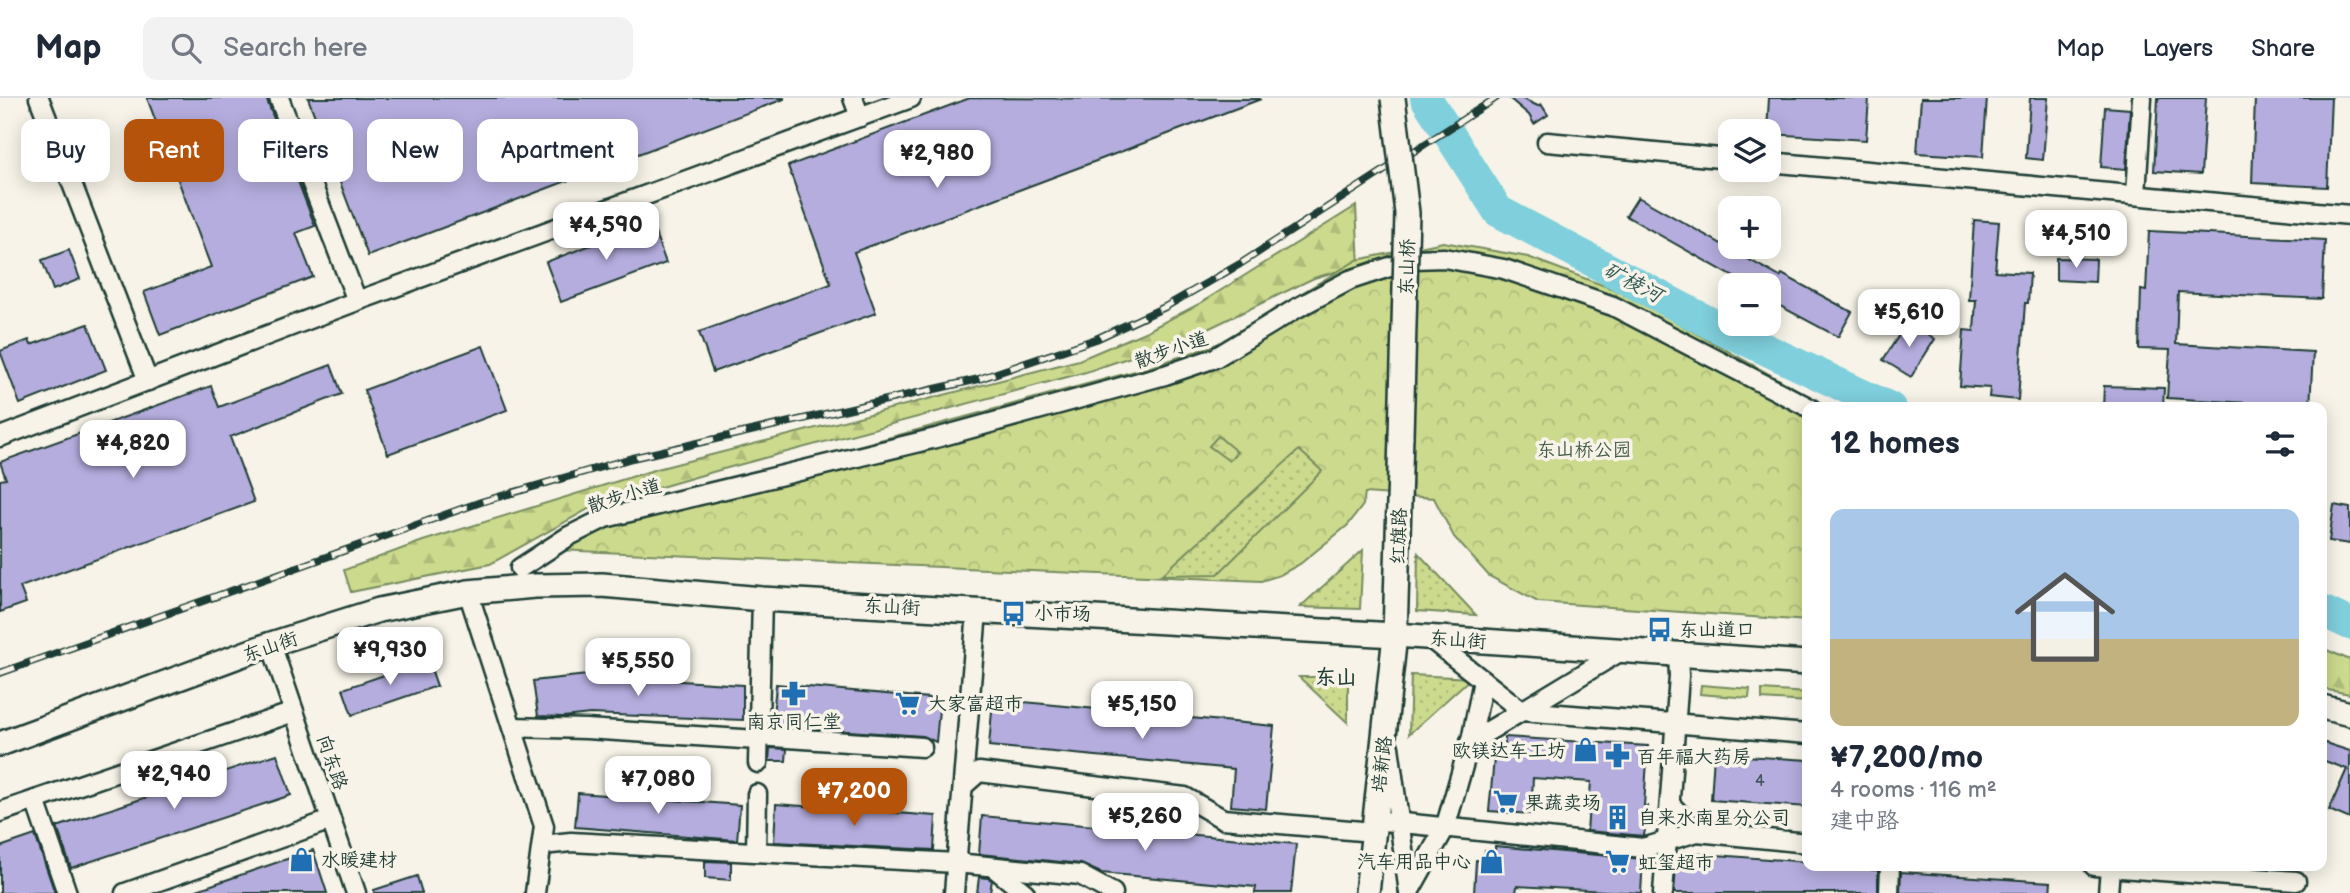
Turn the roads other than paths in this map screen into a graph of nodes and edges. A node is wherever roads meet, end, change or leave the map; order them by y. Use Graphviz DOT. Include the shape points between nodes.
graph roads {
  1 [pos="39,98"];
  2 [pos="279,98"];
  3 [pos="853,98"];
  4 [pos="911,98"];
  5 [pos="1392,98"];
  6 [pos="2143,98"];
  7 [pos="860,117"];
  8 [pos="1547,142"];
  9 [pos="1718,158"];
  10 [pos="1781,163"];
  11 [pos="2136,195"];
  12 [pos="2350,215"];
  13 [pos="357,302"];
  14 [pos="148,381"];
  15 [pos="1802,404"];
  16 [pos="1401,436"];
  17 [pos="0,437"];
  18 [pos="520,568"];
  19 [pos="468,592"];
  20 [pos="762,599"];
  21 [pos="977,611"];
  22 [pos="1395,635"];
  23 [pos="1428,637"];
  24 [pos="271,644"];
  25 [pos="1621,651"];
  26 [pos="1678,654"];
  27 [pos="1802,663"];
  28 [pos="1483,680"];
  29 [pos="2327,708"];
  30 [pos="1522,711"];
  31 [pos="294,712"];
  32 [pos="2350,714"];
  33 [pos="1385,723"];
  34 [pos="1675,724"];
  35 [pos="512,727"];
  36 [pos="1802,734"];
  37 [pos="758,738"];
  38 [pos="1471,741"];
  39 [pos="0,744"];
  40 [pos="922,747"];
  41 [pos="758,763"];
  42 [pos="963,786"];
  43 [pos="757,794"];
  44 [pos="35,800"];
  45 [pos="1670,804"];
  46 [pos="0,812"];
  47 [pos="325,822"];
  48 [pos="1399,823"];
  49 [pos="1373,826"];
  50 [pos="1445,828"];
  51 [pos="1697,832"];
  52 [pos="1668,841"];
  53 [pos="1802,842"];
  54 [pos="542,845"];
  55 [pos="756,852"];
  56 [pos="956,863"];
  57 [pos="993,867"];
  58 [pos="1890,871"];
  59 [pos="2103,871"];
  60 [pos="2157,871"];
  61 [pos="2296,881"];
  62 [pos="67,893"];
  63 [pos="125,893"];
  64 [pos="356,893"];
  65 [pos="535,893"];
  66 [pos="954,893"];
  67 [pos="1025,893"];
  68 [pos="1113,893"];
  69 [pos="1367,893"];
  70 [pos="1409,893"];
  71 [pos="1663,893"];
  72 [pos="1888,893"];
  73 [pos="2108,893"];
  1 -- 14 [label="street"];
  2 -- 13 [label="street"];
  3 -- 7 [label="street"];
  4 -- 7 [label="street"];
  5 -- 16 [label="main road, 东山桥, bridge" via="1407,213"];
  6 -- 11 [label="street"];
  7 -- 13 [label="street"];
  8 -- 9 [label="street"];
  10 -- 11 [label="street"];
  11 -- 12 [label="street"];
  13 -- 14 [label="street"];
  14 -- 17 [label="street"];
  15 -- 18 [label="street, 散步小道" via="1613,306 1504,269 1444,258 1414,259 1350,280 1215,358 936,438 605,518"];
  16 -- 22 [label="main road, 红旗路"];
  19 -- 20 [label="main road, 东山街" via="602,585"];
  19 -- 24 [label="main road, 东山街" via="379,610"];
  19 -- 35 [label="street"];
  20 -- 21 [label="main road, 东山街"];
  20 -- 37 [label="street"];
  21 -- 22 [label="main road, 东山街"];
  21 -- 42 [label="street"];
  22 -- 23 [label="main road, 东山街"];
  22 -- 33 [label="main road, 培新路"];
  23 -- 25 [label="main road, 东山街"];
  23 -- 28 [label="street"];
  24 -- 31 [label="street, 向东路"];
  24 -- 39 [label="main road, 东山街"];
  25 -- 26 [label="main road, 东山街"];
  25 -- 30 [label="street"];
  26 -- 27 [label="main road, 东山街"];
  26 -- 34 [label="street"];
  28 -- 30 [label="street"];
  28 -- 38 [label="street"];
  29 -- 32 [label="main road"];
  30 -- 34 [label="street"];
  30 -- 38 [label="street"];
  31 -- 44 [label="street"];
  31 -- 47 [label="street, 向东路"];
  33 -- 48 [label="street"];
  33 -- 49 [label="main road, 培新路"];
  34 -- 36 [label="street"];
  34 -- 45 [label="street"];
  35 -- 37 [label="street"];
  35 -- 54 [label="street" via="544,826"];
  37 -- 40 [label="street"];
  37 -- 41 [label="street"];
  38 -- 50 [label="street"];
  42 -- 49 [label="street" via="979,772 1185,797 1223,820"];
  42 -- 56 [label="street"];
  43 -- 55 [label="street"];
  44 -- 46 [label="street"];
  44 -- 62 [label="street"];
  45 -- 51 [label="street"];
  45 -- 52 [label="street"];
  47 -- 63 [label="street"];
  47 -- 64 [label="street, 向东路"];
  48 -- 49 [label="street"];
  48 -- 50 [label="street"];
  48 -- 70 [label="street"];
  49 -- 69 [label="main road, 培新路"];
  50 -- 52 [label="street" via="1643,848"];
  50 -- 70 [label="street"];
  51 -- 52 [label="street"];
  51 -- 53 [label="street"];
  52 -- 71 [label="street"];
  54 -- 55 [label="street" via="571,842"];
  54 -- 65 [label="street"];
  55 -- 56 [label="street"];
  56 -- 57 [label="street"];
  56 -- 66 [label="street"];
  57 -- 67 [label="street"];
  57 -- 68 [label="street" via="1080,875"];
  58 -- 72 [label="street"];
  59 -- 73 [label="street"];
  60 -- 61 [label="street"];
}
